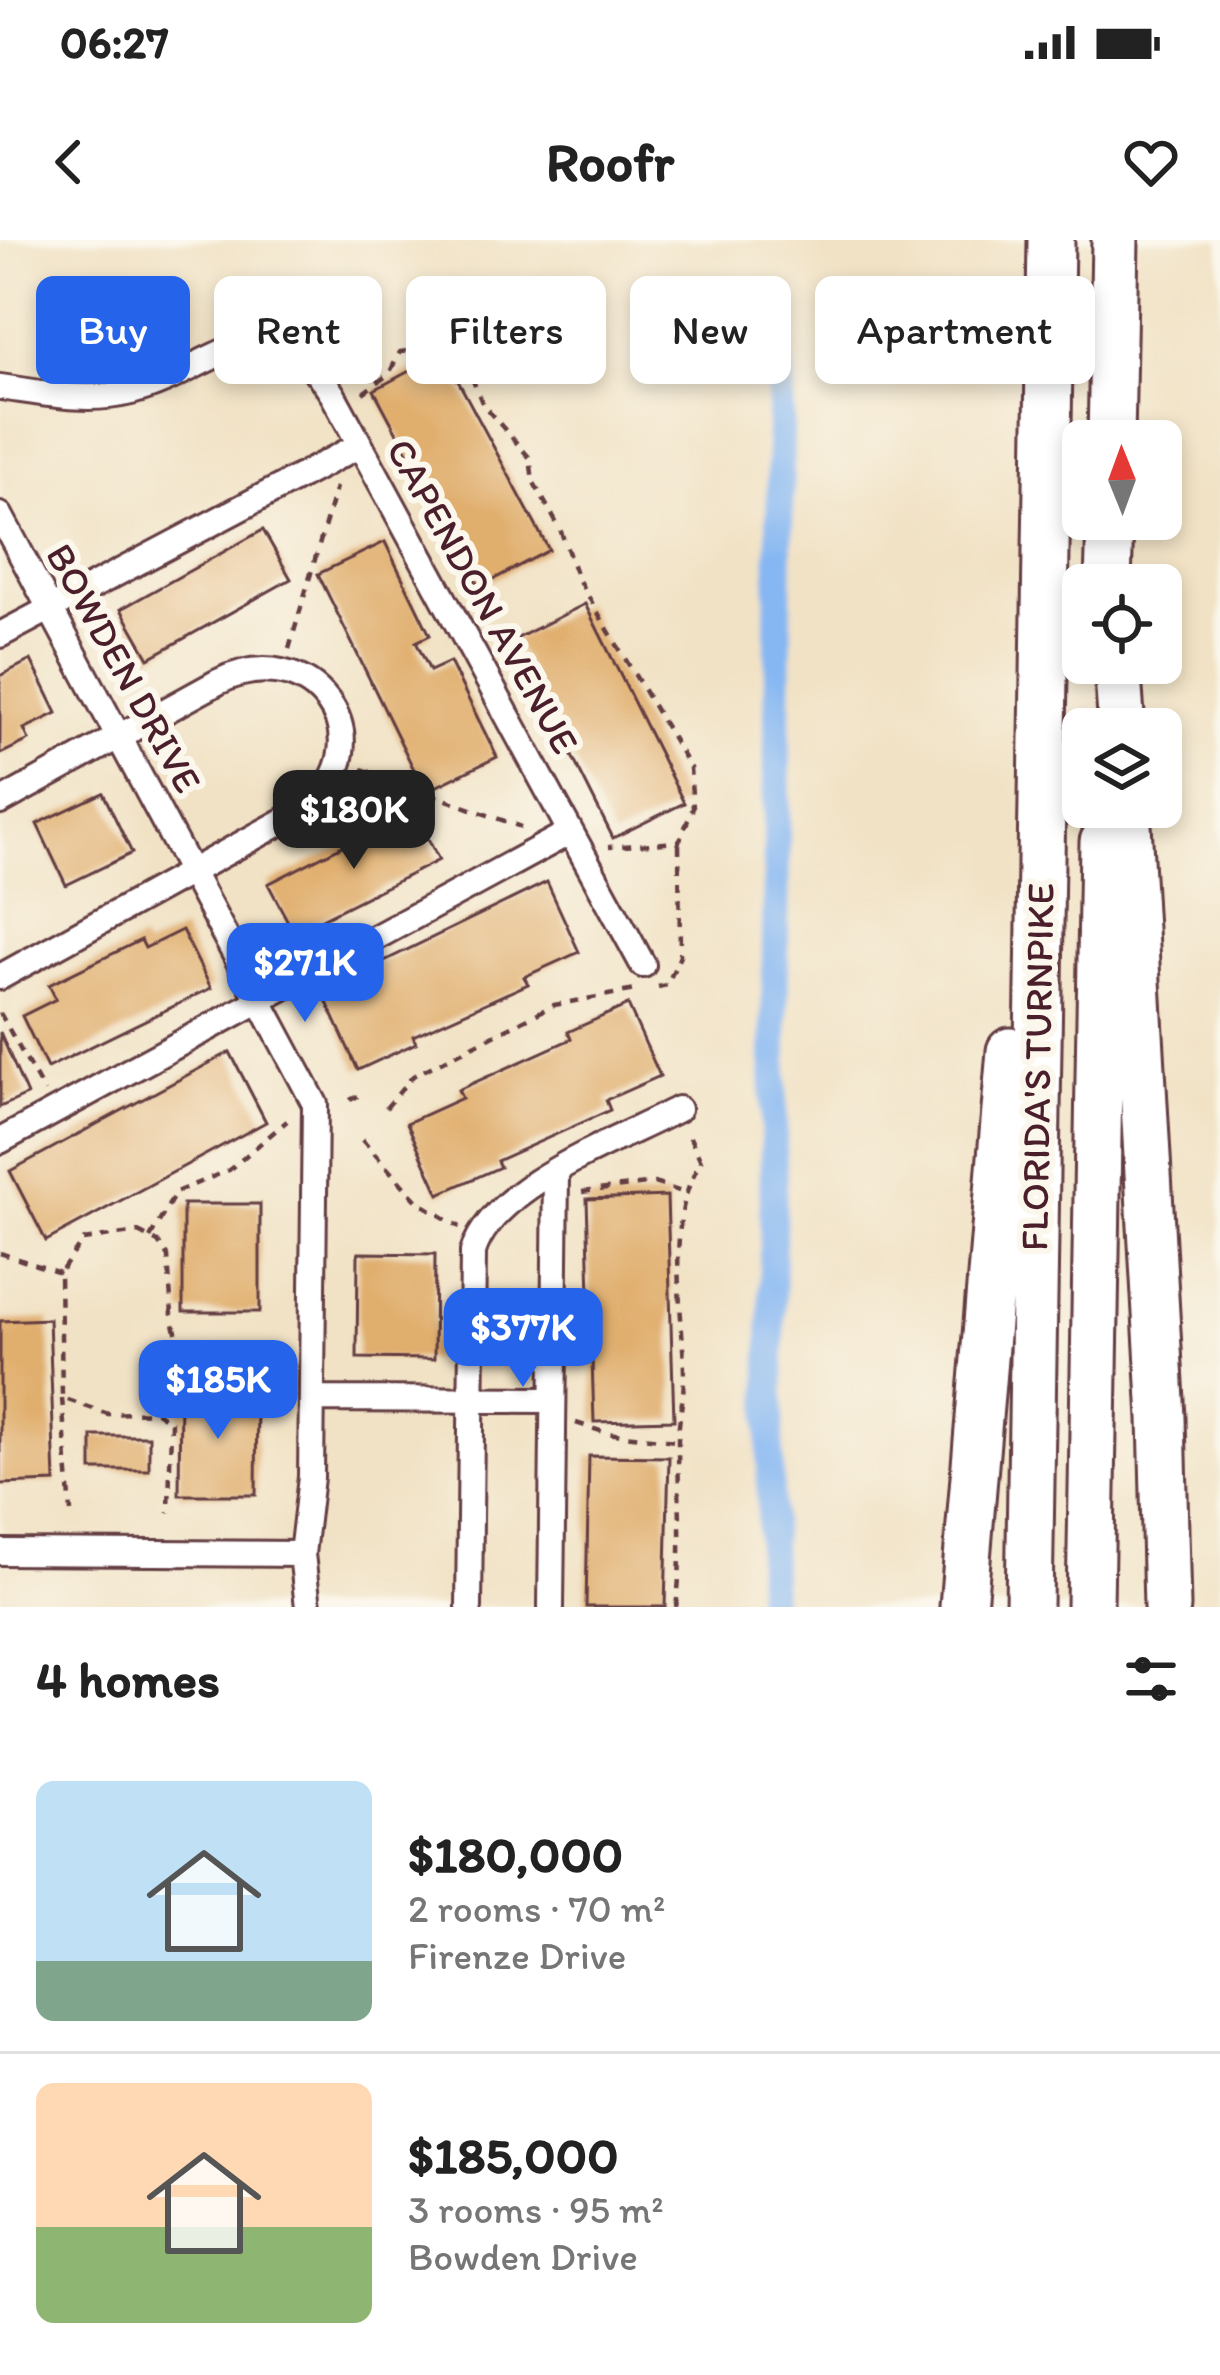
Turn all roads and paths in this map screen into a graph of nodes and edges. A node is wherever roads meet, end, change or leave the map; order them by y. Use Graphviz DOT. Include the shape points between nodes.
graph roads {
  1 [pos="1051,240"];
  2 [pos="1114,240"];
  3 [pos="1,395"];
  4 [pos="354,401"];
  5 [pos="1111,420"];
  6 [pos="360,446"];
  7 [pos="340,473"];
  8 [pos="0,515"];
  9 [pos="50,607"];
  10 [pos="0,634"];
  11 [pos="287,655"];
  12 [pos="1043,666"];
  13 [pos="120,736"];
  14 [pos="355,766"];
  15 [pos="0,802"];
  16 [pos="1103,828"];
  17 [pos="1128,828"];
  18 [pos="532,831"];
  19 [pos="570,832"];
  20 [pos="679,842"];
  21 [pos="598,850"];
  22 [pos="193,872"];
  23 [pos="643,965"];
  24 [pos="0,977"];
  25 [pos="256,999"];
  26 [pos="0,1013"];
  27 [pos="366,1092"];
  28 [pos="350,1100"];
  29 [pos="386,1108"];
  30 [pos="678,1109"];
  31 [pos="55,1112"];
  32 [pos="293,1116"];
  33 [pos="362,1140"];
  34 [pos="0,1141"];
  35 [pos="556,1182"];
  36 [pos="682,1192"];
  37 [pos="478,1234"];
  38 [pos="150,1238"];
  39 [pos="0,1253"];
  40 [pos="60,1273"];
  41 [pos="295,1349"];
  42 [pos="185,1370"];
  43 [pos="62,1398"];
  44 [pos="313,1399"];
  45 [pos="471,1400"];
  46 [pos="553,1400"];
  47 [pos="156,1412"];
  48 [pos="576,1423"];
  49 [pos="678,1441"];
  50 [pos="71,1512"];
  51 [pos="169,1514"];
  52 [pos="0,1552"];
  53 [pos="302,1554"];
  54 [pos="308,1607"];
  55 [pos="469,1607"];
  56 [pos="551,1607"];
  57 [pos="676,1607"];
  58 [pos="963,1607"];
  59 [pos="1029,1607"];
  60 [pos="1090,1607"];
  61 [pos="1167,1607"];
  1 -- 12 [label="highway, FLORIDA'S TURNPIKE"];
  2 -- 5 [label="highway"];
  3 -- 6 [label="street, CAPENDON AVENUE" via="114,396 232,345 271,343 320,374"];
  4 -- 20 [label="path" via="389,374 400,352 445,347 467,366 483,405 530,458 533,481 591,604 690,768 693,808"];
  6 -- 9 [label="street"];
  6 -- 19 [label="street, CAPENDON AVENUE"];
  7 -- 11 [label="path"];
  8 -- 9 [label="street, BOWDEN DRIVE"];
  9 -- 10 [label="street"];
  9 -- 13 [label="street, BOWDEN DRIVE"];
  12 -- 58 [label="highway"];
  12 -- 59 [label="highway, FLORIDA'S TURNPIKE"];
  13 -- 15 [label="street"];
  13 -- 22 [label="street, BOWDEN DRIVE"];
  13 -- 22 [label="street" via="251,670 300,677 337,714 341,763 325,794"];
  14 -- 18 [label="path"];
  16 -- 60 [label="highway, FLORIDA'S TURNPIKE"];
  17 -- 61 [label="highway"];
  19 -- 23 [label="street, CAPENDON AVENUE"];
  19 -- 25 [label="street"];
  20 -- 21 [label="path"];
  20 -- 29 [label="path" via="680,956 667,985 554,1005 413,1076"];
  22 -- 24 [label="street"];
  22 -- 25 [label="street, BOWDEN DRIVE"];
  25 -- 31 [label="street"];
  25 -- 44 [label="street, BOWDEN DRIVE" via="318,1121"];
  26 -- 31 [label="path"];
  27 -- 28 [label="path"];
  30 -- 35 [label="street"];
  30 -- 36 [label="path" via="700,1161"];
  31 -- 34 [label="street"];
  32 -- 38 [label="path" via="230,1170 176,1192"];
  33 -- 37 [label="path" via="418,1202"];
  35 -- 36 [label="path" via="589,1192 654,1183"];
  35 -- 37 [label="street" via="510,1199"];
  35 -- 46 [label="street"];
  36 -- 49 [label="path"];
  37 -- 45 [label="street"];
  38 -- 40 [label="path" via="138,1232 83,1240"];
  38 -- 42 [label="path" via="168,1257"];
  39 -- 40 [label="path"];
  40 -- 43 [label="path"];
  41 -- 42 [label="path"];
  42 -- 47 [label="path"];
  43 -- 47 [label="path" via="108,1414"];
  43 -- 50 [label="path"];
  44 -- 45 [label="street"];
  44 -- 53 [label="street, BOWDEN DRIVE"];
  45 -- 46 [label="street"];
  45 -- 55 [label="street"];
  46 -- 56 [label="street"];
  47 -- 51 [label="path" via="171,1422"];
  48 -- 49 [label="path"];
  49 -- 57 [label="path" via="684,1542"];
  52 -- 53 [label="street"];
  53 -- 54 [label="street, BOWDEN DRIVE"];
}
